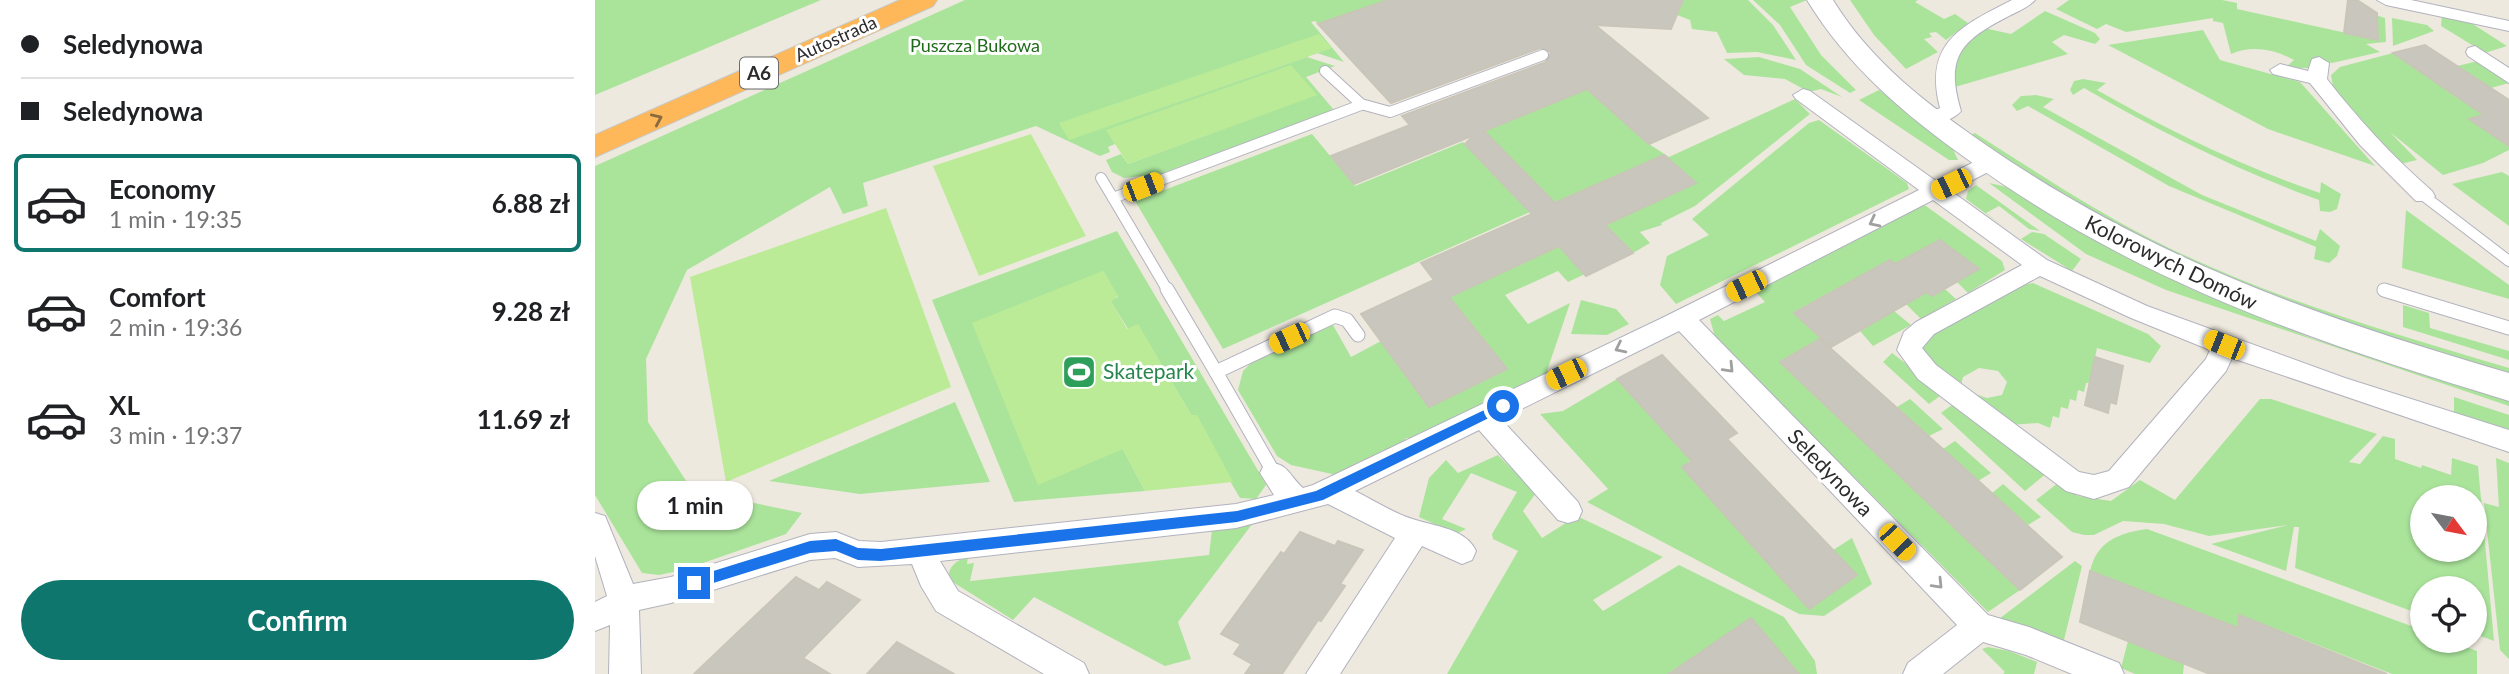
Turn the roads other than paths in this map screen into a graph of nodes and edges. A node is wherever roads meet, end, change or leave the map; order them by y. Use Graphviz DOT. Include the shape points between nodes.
graph roads {
  1 [pos="869,0"];
  2 [pos="923,0"];
  3 [pos="1819,0"];
  4 [pos="2026,0"];
  5 [pos="2386,0"];
  6 [pos="2509,26"];
  7 [pos="2509,53"];
  8 [pos="1543,55"];
  9 [pos="2280,70"];
  10 [pos="1325,71"];
  11 [pos="2509,77"];
  12 [pos="1803,95"];
  13 [pos="1361,105"];
  14 [pos="1930,119"];
  15 [pos="595,120"];
  16 [pos="595,147"];
  17 [pos="1990,162"];
  18 [pos="1101,178"];
  19 [pos="1934,192"];
  20 [pos="2424,196"];
  21 [pos="1113,198"];
  22 [pos="2509,261"];
  23 [pos="2039,266"];
  24 [pos="2384,290"];
  25 [pos="1682,318"];
  26 [pos="2509,328"];
  27 [pos="1358,335"];
  28 [pos="2224,345"];
  29 [pos="1216,372"];
  30 [pos="2509,387"];
  31 [pos="1483,417"];
  32 [pos="2509,441"];
  33 [pos="1274,473"];
  34 [pos="1328,491"];
  35 [pos="1298,500"];
  36 [pos="1568,511"];
  37 [pos="595,525"];
  38 [pos="1415,533"];
  39 [pos="922,549"];
  40 [pos="1462,551"];
  41 [pos="623,601"];
  42 [pos="595,617"];
  43 [pos="1979,627"];
  44 [pos="625,674"];
  45 [pos="1073,674"];
  46 [pos="1322,674"];
  47 [pos="1919,674"];
  48 [pos="2108,674"];
  1 -- 15 [label="highway, Autostrada / A6"];
  16 -- 2 [label="highway, Autostrada / A6, one-way"];
  3 -- 14 [label="street, Kolorowych Domów" via="1870,67"];
  4 -- 14 [label="street" via="1951,45 1944,92 1951,111"];
  5 -- 6 [label="street"];
  7 -- 11 [label="street" via="2480,56"];
  8 -- 13 [label="lane" via="1390,112"];
  9 -- 20 [label="street" via="2318,71 2380,158"];
  10 -- 13 [label="lane"];
  12 -- 19 [label="street"];
  13 -- 21 [label="lane"];
  14 -- 17 [label="street, Kolorowych Domów"];
  17 -- 19 [label="street"];
  17 -- 30 [label="street, Kolorowych Domów" via="2094,228 2197,280 2311,325"];
  18 -- 21 [label="lane"];
  19 -- 23 [label="street"];
  19 -- 25 [label="street, one-way"];
  20 -- 22 [label="lane"];
  21 -- 29 [label="lane"];
  23 -- 28 [label="street"];
  23 -- 28 [label="street" via="1925,328 1909,350 1927,372 2087,489 2102,488 2119,479 2217,364"];
  24 -- 26 [label="lane"];
  25 -- 31 [label="street, one-way"];
  25 -- 43 [label="street, Seledynowa, one-way"];
  27 -- 29 [label="lane" via="1347,320 1335,316"];
  28 -- 32 [label="street"];
  29 -- 33 [label="lane"];
  31 -- 34 [label="street"];
  31 -- 36 [label="street"];
  33 -- 35 [label="street"];
  34 -- 35 [label="street"];
  34 -- 38 [label="street"];
  35 -- 39 [label="street" via="1237,516"];
  37 -- 41 [label="street" via="616,569"];
  38 -- 40 [label="street" via="1433,536"];
  38 -- 46 [label="street"];
  39 -- 41 [label="street" via="881,555 858,554 836,545 810,547"];
  39 -- 45 [label="street" via="931,577 947,601"];
  41 -- 42 [label="street"];
  41 -- 44 [label="street"];
  43 -- 47 [label="street"];
  43 -- 48 [label="street" via="2029,641"];
}
